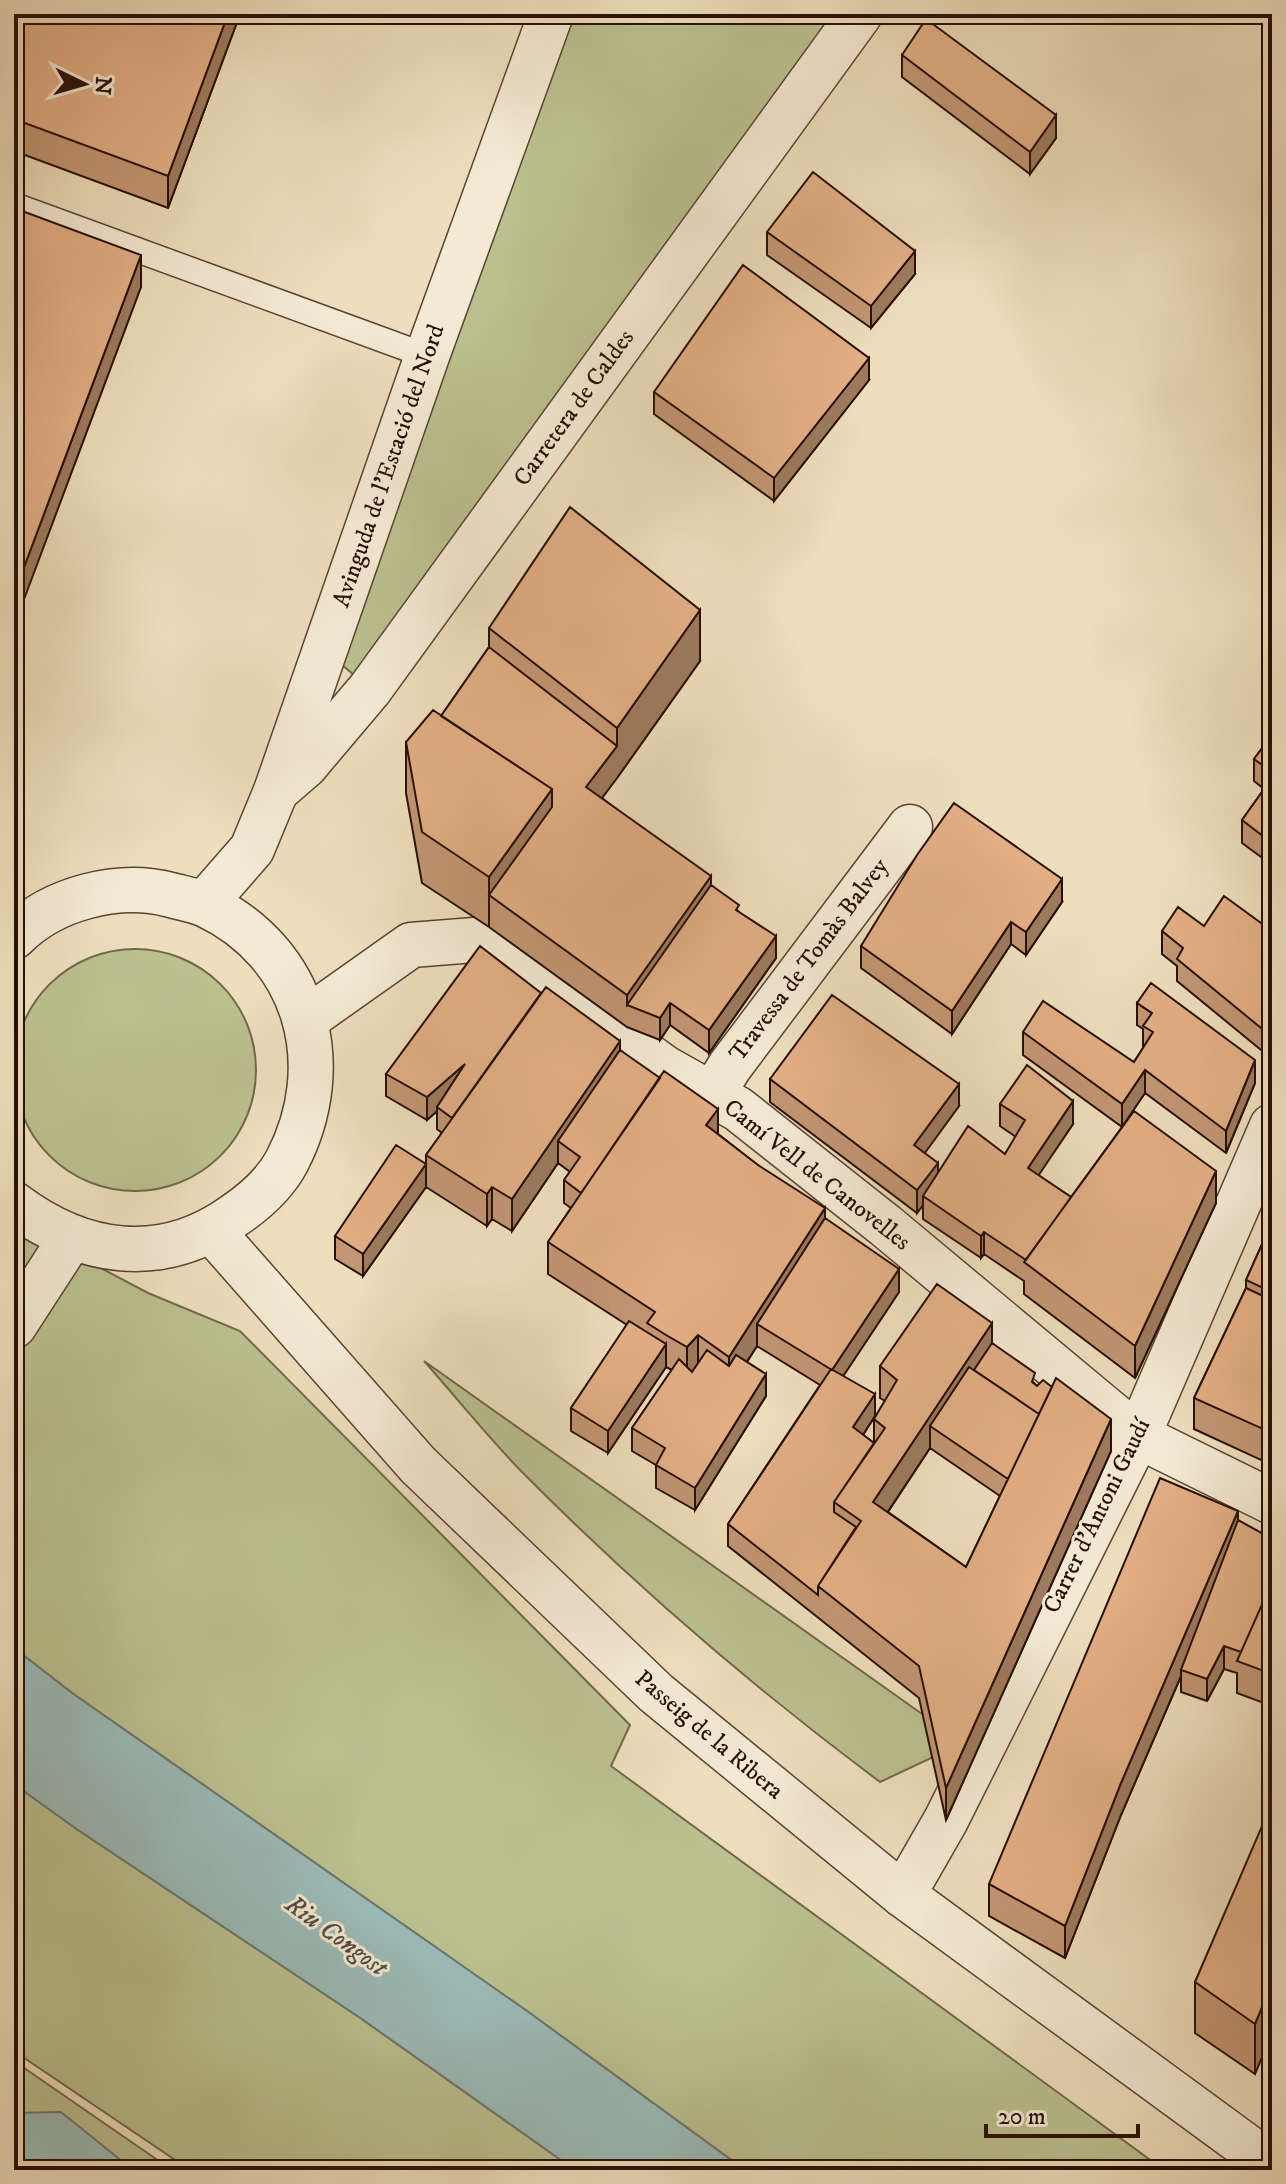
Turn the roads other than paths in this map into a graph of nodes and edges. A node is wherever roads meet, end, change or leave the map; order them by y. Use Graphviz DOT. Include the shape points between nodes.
graph roads {
  1 [pos="551,14"];
  2 [pos="860,14"];
  3 [pos="14,205"];
  4 [pos="427,356"];
  5 [pos="276,791"];
  6 [pos="910,827"];
  7 [pos="204,904"];
  8 [pos="14,937"];
  9 [pos="305,1020"];
  10 [pos="712,1095"];
  11 [pos="1272,1126"];
  12 [pos="14,1204"];
  13 [pos="212,1231"];
  14 [pos="71,1238"];
  15 [pos="23,1312"];
  16 [pos="1138,1436"];
  17 [pos="1272,1502"];
  18 [pos="903,1895"];
  19 [pos="1272,2165"];
  1 -- 4 [label="street, Avinguda de l'Estació del Nord"];
  2 -- 5 [label="street, Carretera de Caldes" via="370,689 305,766"];
  3 -- 4 [label="lane"];
  4 -- 5 [label="street, Avinguda de l'Estació del Nord"];
  5 -- 7 [label="street, Avinguda de l'Estació del Nord" via="252,849"];
  6 -- 10 [label="street, Travessa de Tomàs Balvey"];
  7 -- 8 [label="street" via="158,891 110,891 64,903"];
  7 -- 9 [label="street" via="267,950 290,983"];
  9 -- 10 [label="street, Camí Vell de Canovelles" via="411,945 487,939 665,1068"];
  9 -- 13 [label="street" via="313,1069 306,1118 286,1164 253,1203"];
  10 -- 16 [label="street, Camí Vell de Canovelles" via="738,1109 886,1226"];
  11 -- 16 [label="street, Carrer d'Antoni Gaudí"];
  12 -- 14 [label="street"];
  13 -- 14 [label="street" via="167,1247 118,1249"];
  13 -- 18 [label="street, Passeig de la Ribera" via="418,1465 656,1693"];
  14 -- 15 [label="street"];
  16 -- 17 [label="street, Camí Vell de Canovelles"];
  16 -- 18 [label="street, Carrer d'Antoni Gaudí" via="946,1820"];
  18 -- 19 [label="street, Passeig de la Ribera"];
}
